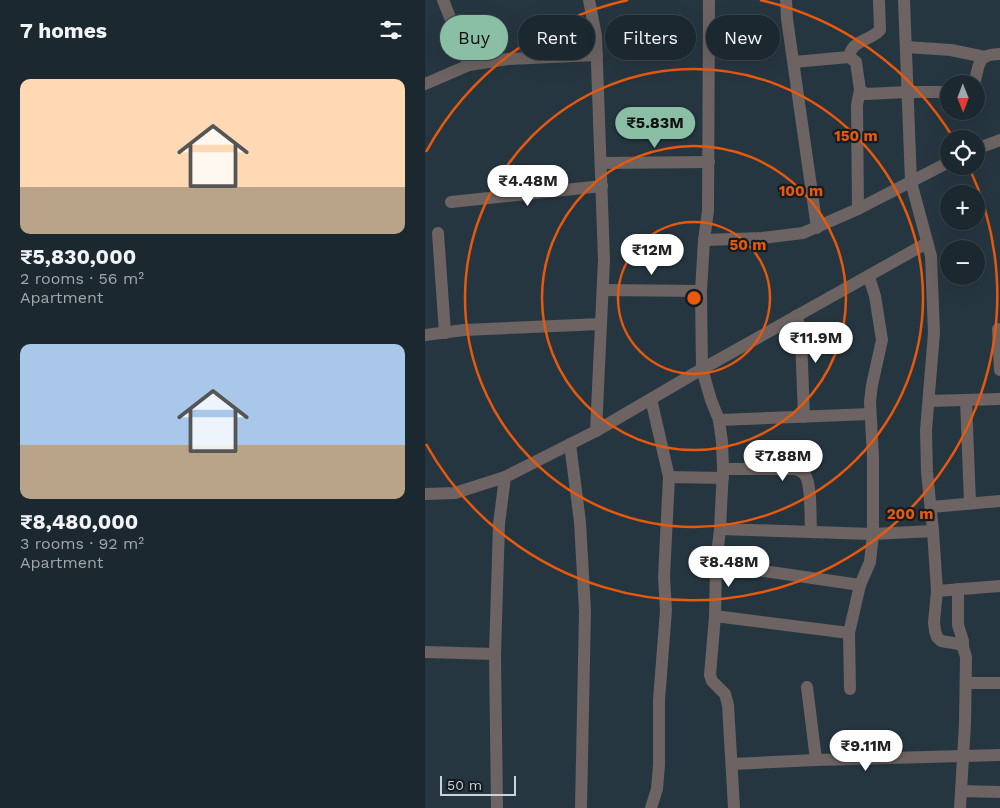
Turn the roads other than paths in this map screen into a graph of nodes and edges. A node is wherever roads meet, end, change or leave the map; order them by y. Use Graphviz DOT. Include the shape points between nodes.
graph roads {
  1 [pos="443,0"];
  2 [pos="589,0"];
  3 [pos="709,0"];
  4 [pos="786,0"];
  5 [pos="879,0"];
  6 [pos="904,0"];
  7 [pos="906,47"];
  8 [pos="1000,54"];
  9 [pos="597,55"];
  10 [pos="985,56"];
  11 [pos="849,57"];
  12 [pos="794,62"];
  13 [pos="469,65"];
  14 [pos="976,75"];
  15 [pos="425,84"];
  16 [pos="860,90"];
  17 [pos="908,92"];
  18 [pos="940,92"];
  19 [pos="1000,140"];
  20 [pos="985,146"];
  21 [pos="709,162"];
  22 [pos="601,163"];
  23 [pos="940,167"];
  24 [pos="911,182"];
  25 [pos="601,186"];
  26 [pos="451,202"];
  27 [pos="858,209"];
  28 [pos="817,228"];
  29 [pos="438,233"];
  30 [pos="704,240"];
  31 [pos="927,243"];
  32 [pos="869,277"];
  33 [pos="603,290"];
  34 [pos="701,291"];
  35 [pos="796,316"];
  36 [pos="601,324"];
  37 [pos="998,329"];
  38 [pos="445,333"];
  39 [pos="425,336"];
  40 [pos="702,369"];
  41 [pos="1000,370"];
  42 [pos="651,399"];
  43 [pos="1000,399"];
  44 [pos="966,400"];
  45 [pos="929,401"];
  46 [pos="870,414"];
  47 [pos="804,418"];
  48 [pos="719,420"];
  49 [pos="596,431"];
  50 [pos="570,444"];
  51 [pos="723,473"];
  52 [pos="505,477"];
  53 [pos="669,477"];
  54 [pos="425,494"];
  55 [pos="1000,501"];
  56 [pos="970,503"];
  57 [pos="931,506"];
  58 [pos="720,530"];
  59 [pos="933,531"];
  60 [pos="811,532"];
  61 [pos="873,534"];
  62 [pos="716,564"];
  63 [pos="860,585"];
  64 [pos="1000,586"];
  65 [pos="957,589"];
  66 [pos="937,591"];
  67 [pos="715,616"];
  68 [pos="849,633"];
  69 [pos="963,647"];
  70 [pos="425,652"];
  71 [pos="495,654"];
  72 [pos="967,683"];
  73 [pos="1000,683"];
  74 [pos="807,687"];
  75 [pos="850,689"];
  76 [pos="1000,755"];
  77 [pos="963,756"];
  78 [pos="815,760"];
  79 [pos="732,764"];
  80 [pos="961,791"];
  81 [pos="1000,792"];
  82 [pos="497,808"];
  83 [pos="581,808"];
  84 [pos="651,808"];
  85 [pos="734,808"];
  86 [pos="960,808"];
  1 -- 13 [label="street"];
  2 -- 9 [label="street"];
  3 -- 21 [label="street"];
  4 -- 12 [label="street"];
  5 -- 11 [label="street" via="880,30 857,44"];
  6 -- 7 [label="street"];
  7 -- 10 [label="street"];
  7 -- 17 [label="street"];
  8 -- 10 [label="street"];
  9 -- 13 [label="street" via="508,59"];
  9 -- 22 [label="street"];
  10 -- 14 [label="street" via="979,62"];
  11 -- 12 [label="street"];
  11 -- 16 [label="street" via="856,62"];
  12 -- 28 [label="street"];
  13 -- 15 [label="street"];
  16 -- 17 [label="street" via="866,94"];
  16 -- 27 [label="street" via="857,104"];
  17 -- 18 [label="street"];
  17 -- 24 [label="street"];
  19 -- 20 [label="street"];
  21 -- 22 [label="street"];
  21 -- 30 [label="street"];
  22 -- 25 [label="street"];
  23 -- 24 [label="street"];
  24 -- 27 [label="street"];
  24 -- 31 [label="street"];
  25 -- 26 [label="street"];
  25 -- 33 [label="street"];
  27 -- 28 [label="street"];
  28 -- 30 [label="street" via="803,234 777,237"];
  29 -- 38 [label="street"];
  30 -- 34 [label="street"];
  31 -- 32 [label="street"];
  31 -- 45 [label="street" via="931,256 934,333"];
  32 -- 35 [label="street"];
  32 -- 46 [label="street" via="882,340 872,385"];
  33 -- 34 [label="street"];
  33 -- 36 [label="street"];
  34 -- 40 [label="street"];
  35 -- 40 [label="street"];
  35 -- 47 [label="street" via="801,338"];
  36 -- 38 [label="street"];
  36 -- 49 [label="street"];
  37 -- 41 [label="street"];
  38 -- 39 [label="street"];
  40 -- 42 [label="street"];
  40 -- 48 [label="street"];
  42 -- 49 [label="street"];
  42 -- 53 [label="street"];
  43 -- 44 [label="street"];
  44 -- 45 [label="street"];
  44 -- 56 [label="street"];
  45 -- 57 [label="street" via="926,430"];
  46 -- 47 [label="street"];
  46 -- 61 [label="street"];
  47 -- 48 [label="street"];
  48 -- 51 [label="street"];
  49 -- 50 [label="street"];
  50 -- 52 [label="street"];
  50 -- 83 [label="street" via="580,522 585,611"];
  51 -- 53 [label="street"];
  51 -- 58 [label="street"];
  51 -- 60 [label="street" via="801,471 809,486"];
  52 -- 54 [label="street" via="455,493"];
  52 -- 71 [label="street" via="499,524"];
  53 -- 84 [label="street" via="659,765"];
  55 -- 56 [label="street"];
  56 -- 57 [label="street"];
  57 -- 59 [label="street"];
  58 -- 60 [label="street"];
  58 -- 62 [label="street"];
  59 -- 61 [label="street"];
  59 -- 66 [label="street"];
  60 -- 61 [label="street"];
  61 -- 63 [label="street" via="869,562"];
  62 -- 63 [label="street"];
  62 -- 67 [label="street"];
  63 -- 68 [label="street"];
  64 -- 65 [label="street"];
  65 -- 66 [label="street"];
  65 -- 69 [label="street"];
  66 -- 69 [label="street" via="934,622 937,637"];
  67 -- 68 [label="street"];
  67 -- 79 [label="street" via="710,675 725,694 728,705"];
  68 -- 75 [label="street"];
  69 -- 72 [label="street"];
  70 -- 71 [label="street"];
  71 -- 82 [label="street"];
  72 -- 73 [label="street"];
  72 -- 77 [label="street"];
  74 -- 78 [label="street"];
  76 -- 77 [label="street"];
  77 -- 78 [label="street"];
  77 -- 80 [label="street"];
  78 -- 79 [label="street"];
  79 -- 85 [label="street"];
  80 -- 81 [label="street"];
  80 -- 86 [label="street"];
}
